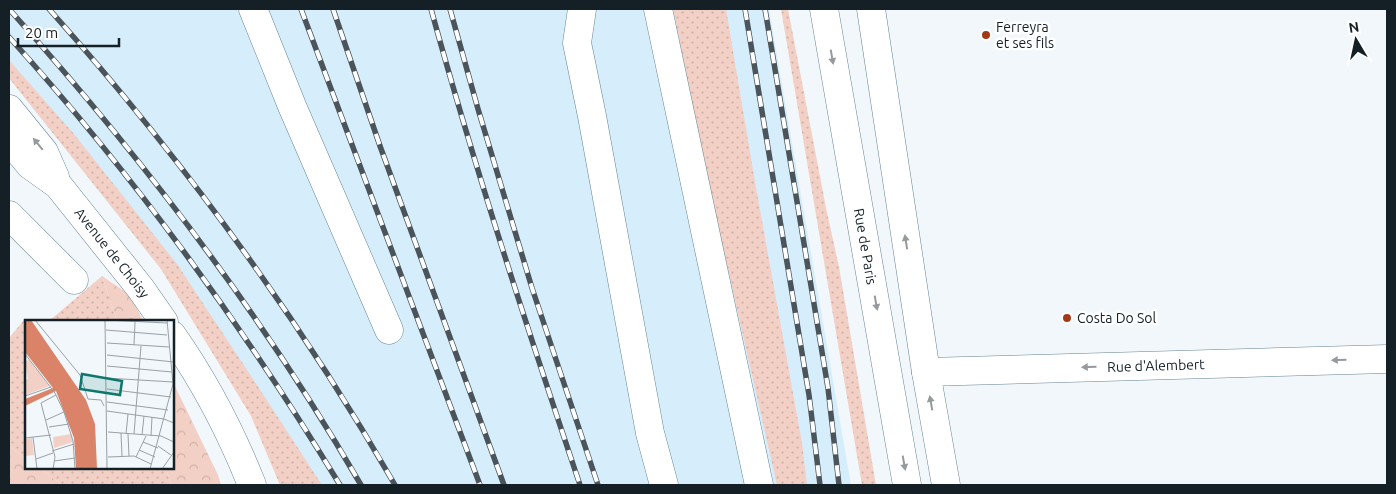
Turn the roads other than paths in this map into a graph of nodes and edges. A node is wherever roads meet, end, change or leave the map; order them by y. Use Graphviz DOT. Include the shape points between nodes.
graph roads {
  1 [pos="253,9"];
  2 [pos="582,9"];
  3 [pos="658,9"];
  4 [pos="824,9"];
  5 [pos="871,9"];
  6 [pos="9,109"];
  7 [pos="9,140"];
  8 [pos="58,185"];
  9 [pos="9,215"];
  10 [pos="74,280"];
  11 [pos="163,320"];
  12 [pos="389,330"];
  13 [pos="174,338"];
  14 [pos="1387,359"];
  15 [pos="926,372"];
  16 [pos="252,485"];
  17 [pos="664,485"];
  18 [pos="759,485"];
  19 [pos="908,485"];
  20 [pos="946,485"];
  1 -- 12 [label="main road"];
  2 -- 17 [label="main road" via="578,43 650,433"];
  3 -- 18 [label="main road"];
  4 -- 19 [label="main road, Rue de Paris, one-way"];
  15 -- 5 [label="main road, one-way"];
  8 -- 6 [label="main road, Avenue de Choisy, one-way" via="44,152"];
  7 -- 8 [label="main road, Avenue de Choisy" via="30,165"];
  8 -- 11 [label="main road, Avenue de Choisy"];
  9 -- 10 [label="main road"];
  13 -- 16 [label="main road" via="227,427"];
  14 -- 15 [label="main road, Rue d'Alembert, one-way"];
  20 -- 15 [label="main road, one-way"];
}
